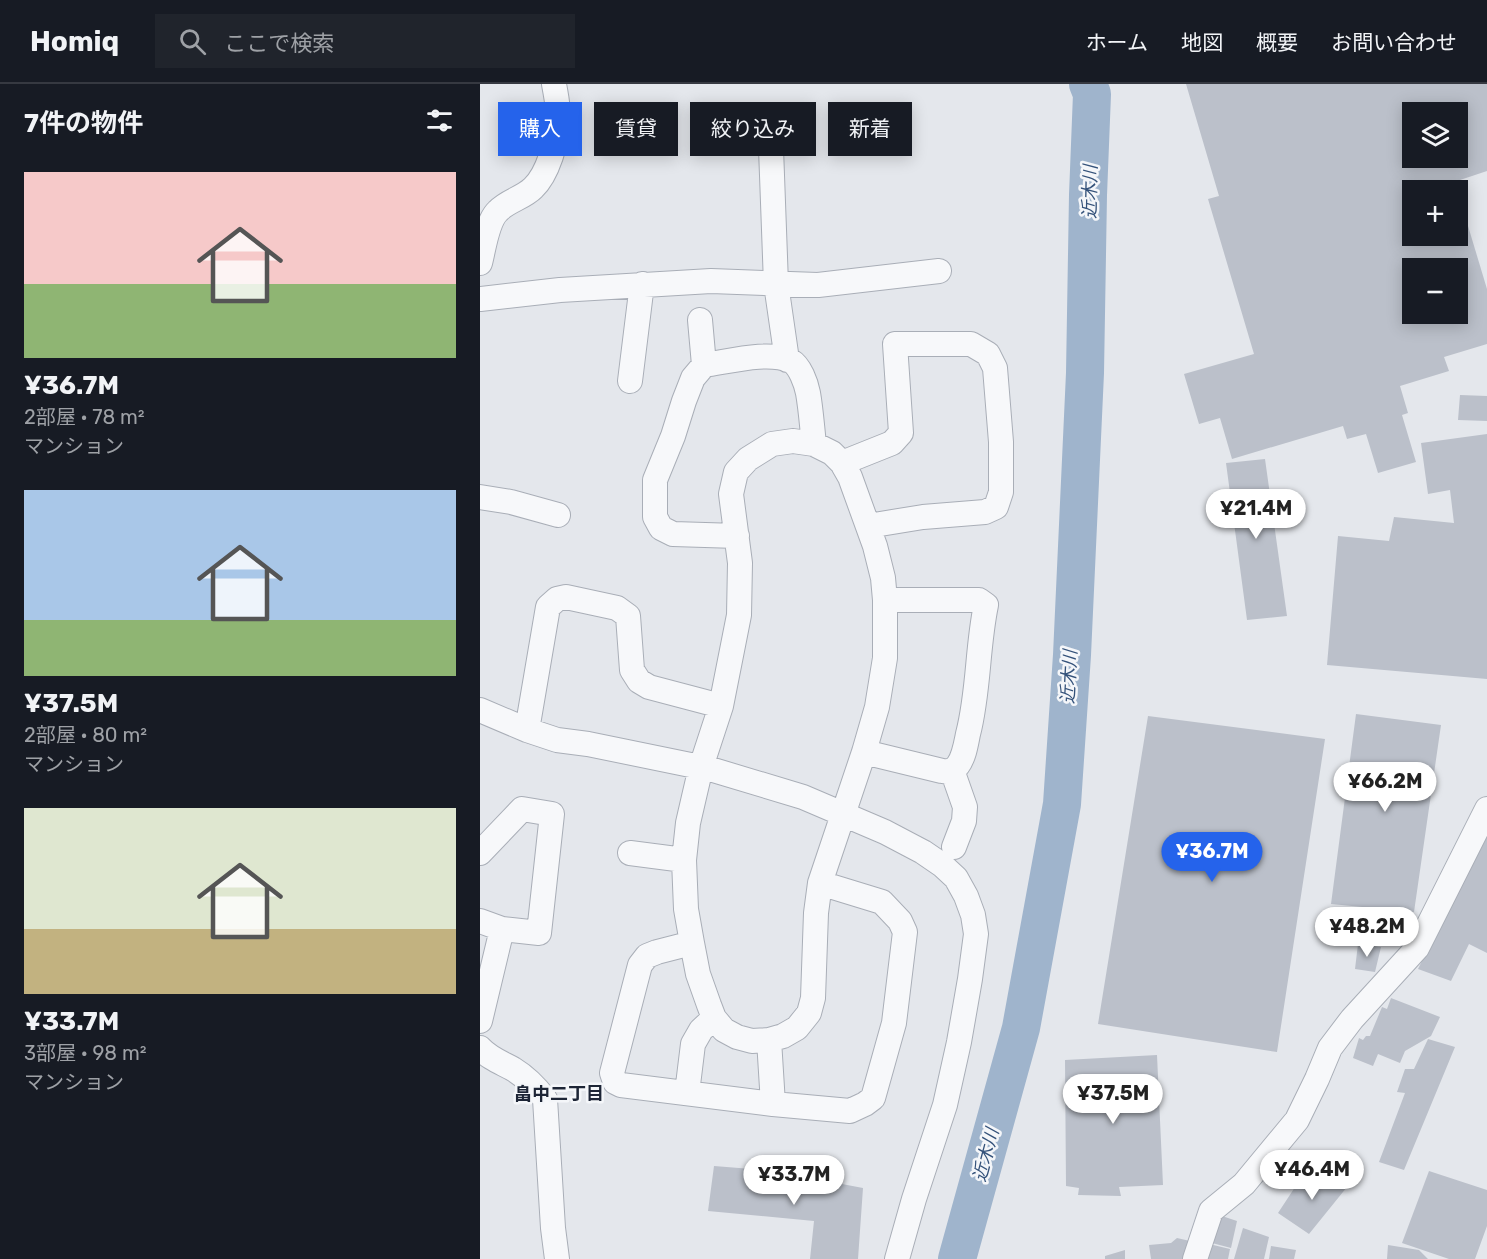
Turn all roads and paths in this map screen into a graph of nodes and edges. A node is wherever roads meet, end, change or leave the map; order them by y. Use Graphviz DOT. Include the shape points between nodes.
graph roads {
  1 [pos="554,84"];
  2 [pos="771,156"];
  3 [pos="480,263"];
  4 [pos="939,272"];
  5 [pos="642,284"];
  6 [pos="776,284"];
  7 [pos="480,299"];
  8 [pos="700,320"];
  9 [pos="787,360"];
  10 [pos="704,365"];
  11 [pos="630,381"];
  12 [pos="814,444"];
  13 [pos="842,463"];
  14 [pos="480,497"];
  15 [pos="558,515"];
  16 [pos="868,526"];
  17 [pos="737,536"];
  18 [pos="885,600"];
  19 [pos="721,706"];
  20 [pos="480,711"];
  21 [pos="527,730"];
  22 [pos="864,752"];
  23 [pos="701,767"];
  24 [pos="952,770"];
  25 [pos="1487,809"];
  26 [pos="844,814"];
  27 [pos="954,847"];
  28 [pos="480,853"];
  29 [pos="630,854"];
  30 [pos="684,860"];
  31 [pos="820,883"];
  32 [pos="491,925"];
  33 [pos="692,943"];
  34 [pos="714,1018"];
  35 [pos="480,1021"];
  36 [pos="769,1040"];
  37 [pos="480,1048"];
  38 [pos="687,1093"];
  39 [pos="773,1104"];
  40 [pos="557,1259"];
  41 [pos="897,1259"];
  42 [pos="1195,1259"];
  1 -- 3 [label="street" via="556,139 543,175 532,189 491,220"];
  2 -- 6 [label="street"];
  4 -- 6 [label="street" via="818,285"];
  5 -- 6 [label="street"];
  5 -- 7 [label="street"];
  5 -- 11 [label="street"];
  6 -- 9 [label="street"];
  8 -- 10 [label="street"];
  9 -- 10 [label="street" via="777,356"];
  9 -- 12 [label="street" via="802,375 808,391"];
  10 -- 17 [label="street" via="693,378 655,480 655,517 661,528 673,534"];
  12 -- 13 [label="street"];
  12 -- 17 [label="street" via="772,444 736,472 731,494"];
  13 -- 16 [label="street"];
  13 -- 16 [label="street" via="892,443 902,433 896,344 970,344 988,354 996,368 1001,442 1001,492 996,507 985,512"];
  14 -- 15 [label="street"];
  16 -- 18 [label="street"];
  17 -- 19 [label="street" via="739,615"];
  18 -- 22 [label="street" via="885,658"];
  18 -- 24 [label="street" via="979,600 986,605 973,715 966,746 958,766"];
  19 -- 21 [label="street" via="639,681 632,670 628,616 617,608 566,597 548,607"];
  19 -- 23 [label="street"];
  20 -- 21 [label="street"];
  21 -- 23 [label="street" via="557,740"];
  22 -- 24 [label="street"];
  22 -- 26 [label="street"];
  23 -- 26 [label="street" via="803,797"];
  23 -- 30 [label="street"];
  24 -- 27 [label="street" via="965,807"];
  25 -- 42 [label="street" via="1417,948 1352,1018 1330,1048 1297,1120 1244,1184 1211,1211"];
  26 -- 31 [label="street"];
  26 -- 41 [label="street" via="942,865 956,878 966,896 976,933 945,1105"];
  28 -- 32 [label="street" via="522,809 552,814 539,933"];
  29 -- 30 [label="street"];
  30 -- 33 [label="street"];
  31 -- 36 [label="street" via="809,1012 797,1028"];
  31 -- 39 [label="street" via="882,902 900,921 905,933 894,1023 873,1098 865,1104 850,1111"];
  32 -- 35 [label="street"];
  33 -- 34 [label="street"];
  33 -- 38 [label="street" via="647,956 640,965 612,1072 615,1082 621,1085"];
  34 -- 36 [label="street" via="737,1037"];
  34 -- 38 [label="street" via="693,1044"];
  36 -- 39 [label="street"];
  37 -- 40 [label="street" via="535,1085 545,1099"];
  38 -- 39 [label="street"];
}
